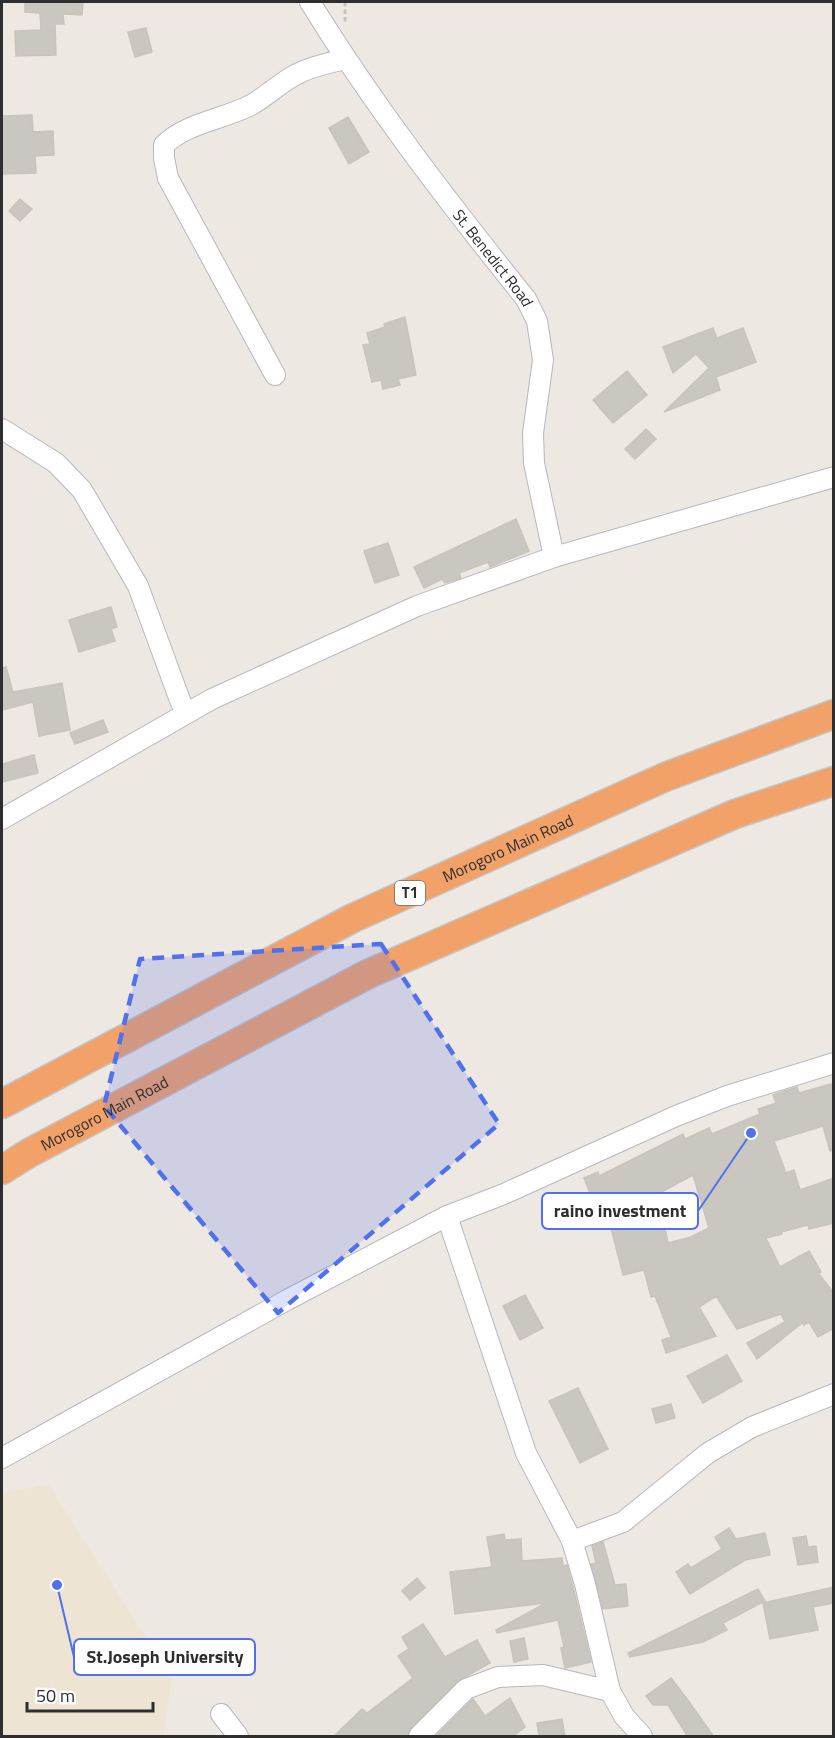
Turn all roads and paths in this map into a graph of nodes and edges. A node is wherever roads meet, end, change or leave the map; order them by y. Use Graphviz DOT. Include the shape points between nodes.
graph roads {
  1 [pos="310,2"];
  2 [pos="345,59"];
  3 [pos="275,375"];
  4 [pos="2,429"];
  5 [pos="834,477"];
  6 [pos="554,557"];
  7 [pos="181,703"];
  8 [pos="834,714"];
  9 [pos="834,781"];
  10 [pos="2,819"];
  11 [pos="834,1063"];
  12 [pos="2,1104"];
  13 [pos="2,1170"];
  14 [pos="447,1216"];
  15 [pos="834,1394"];
  16 [pos="2,1458"];
  17 [pos="572,1541"];
  18 [pos="610,1691"];
  19 [pos="221,1714"];
  20 [pos="238,1737"];
  21 [pos="419,1737"];
  22 [pos="642,1737"];
  1 -- 2 [label="street, St. Benedict Road"];
  2 -- 3 [label="street" via="295,75 252,104 176,133 164,145 168,178"];
  2 -- 6 [label="street, St. Benedict Road" via="425,171 526,299 537,321 543,360 533,433 534,464"];
  4 -- 7 [label="street" via="56,463 82,490 138,585"];
  5 -- 6 [label="street"];
  6 -- 10 [label="street" via="417,606 212,699"];
  8 -- 12 [label="highway, Morogoro Main Road / T1" via="665,777 353,918"];
  9 -- 13 [label="highway, Morogoro Main Road" via="735,814 368,974"];
  11 -- 14 [label="street" via="676,1116"];
  14 -- 16 [label="street"];
  14 -- 17 [label="street" via="526,1453"];
  15 -- 17 [label="street" via="752,1427 708,1453 623,1522"];
  17 -- 18 [label="street"];
  18 -- 21 [label="street" via="543,1675 498,1677 466,1689"];
  18 -- 22 [label="street"];
  19 -- 20 [label="street"];
}
